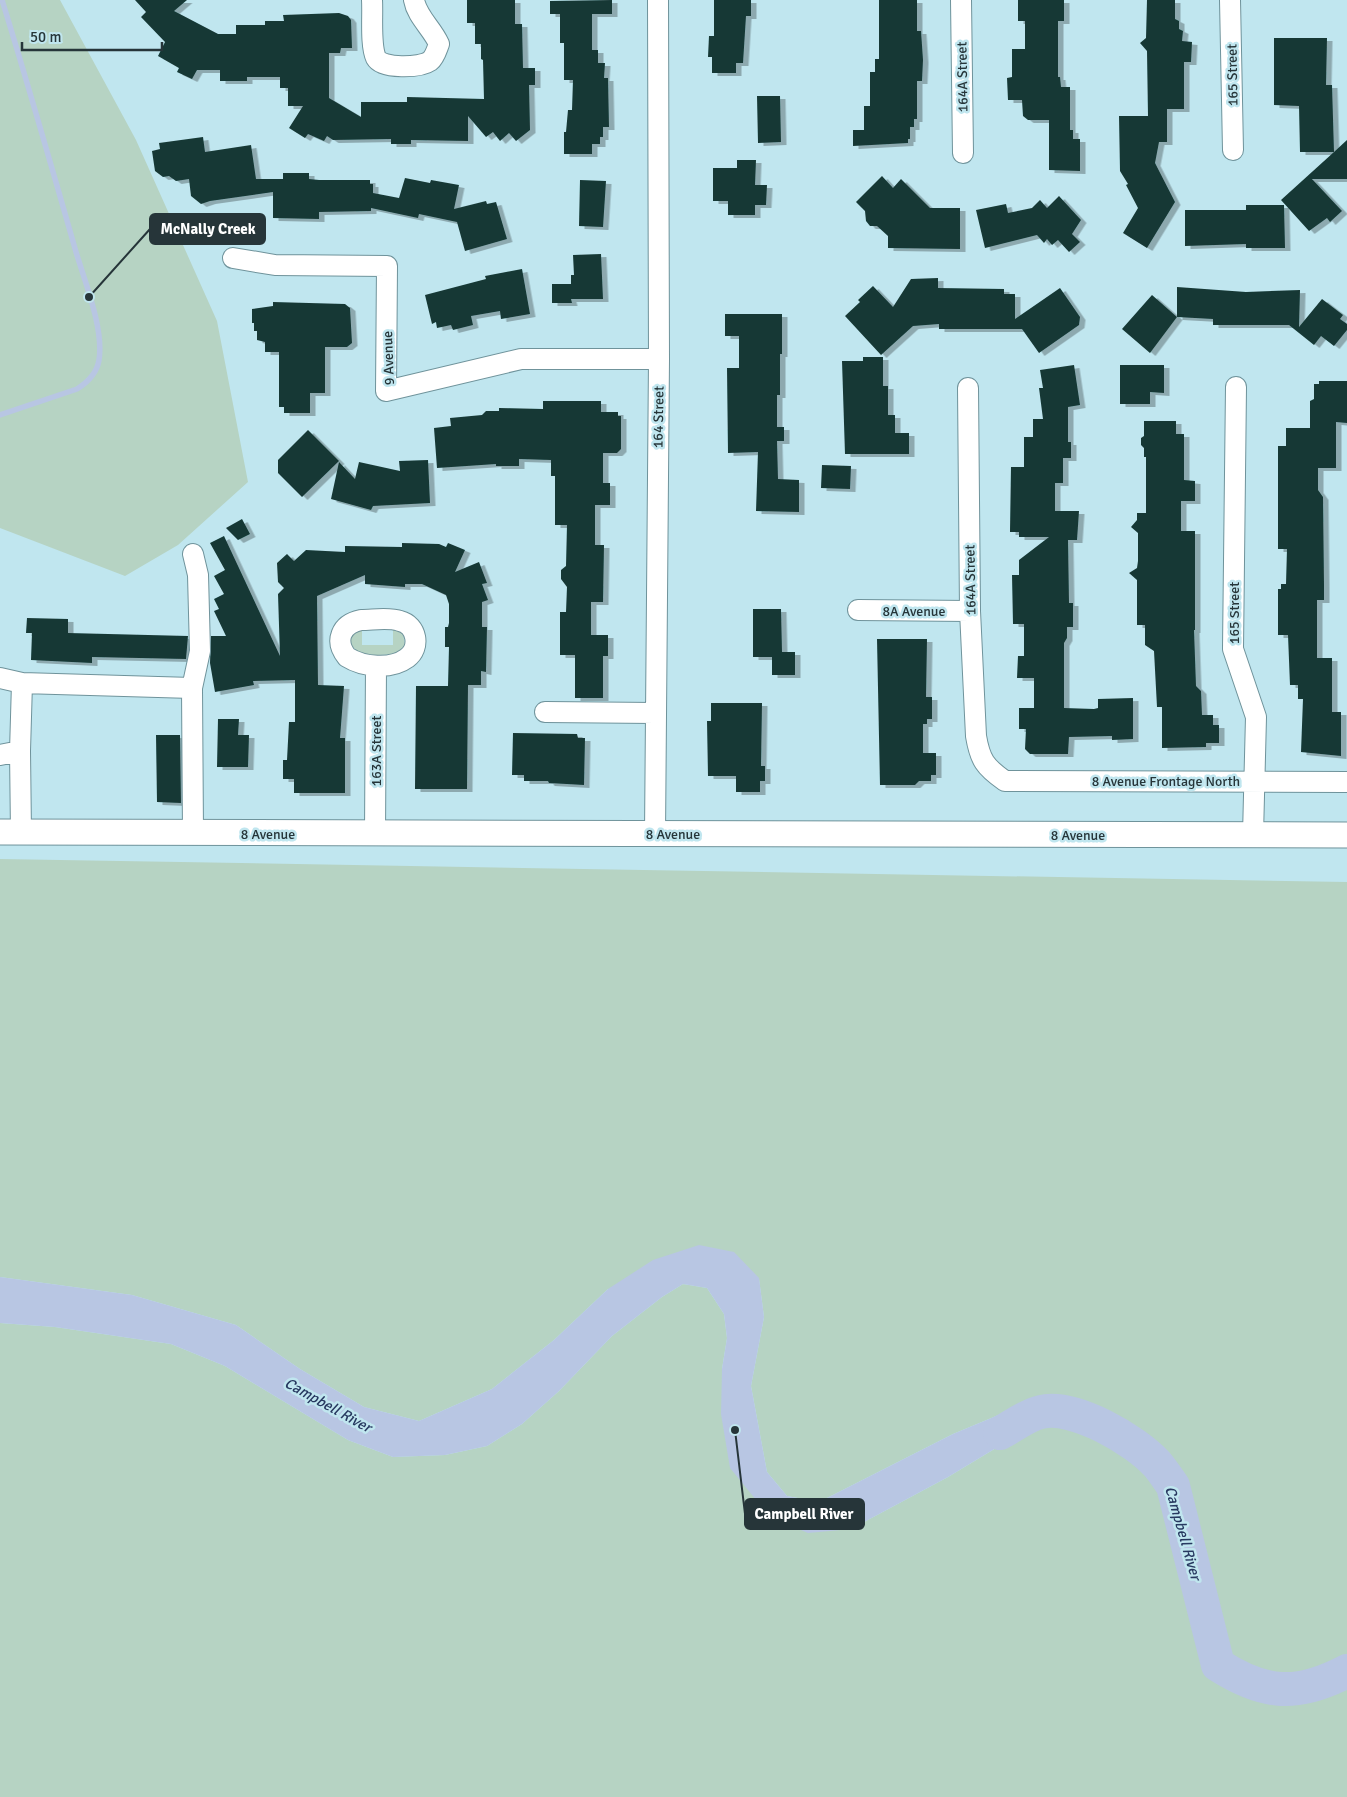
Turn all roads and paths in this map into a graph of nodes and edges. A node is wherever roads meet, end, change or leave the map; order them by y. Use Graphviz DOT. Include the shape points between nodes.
graph roads {
  1 [pos="372,0"];
  2 [pos="414,0"];
  3 [pos="658,0"];
  4 [pos="961,0"];
  5 [pos="1230,0"];
  6 [pos="1233,150"];
  7 [pos="963,153"];
  8 [pos="233,258"];
  9 [pos="659,359"];
  10 [pos="1236,387"];
  11 [pos="968,388"];
  12 [pos="193,554"];
  13 [pos="858,610"];
  14 [pos="970,611"];
  15 [pos="376,666"];
  16 [pos="0,678"];
  17 [pos="22,683"];
  18 [pos="192,688"];
  19 [pos="545,712"];
  20 [pos="655,713"];
  21 [pos="20,751"];
  22 [pos="0,755"];
  23 [pos="988,770"];
  24 [pos="1254,782"];
  25 [pos="1347,782"];
  26 [pos="10,833"];
  27 [pos="193,833"];
  28 [pos="655,834"];
  29 [pos="375,835"];
  30 [pos="1252,835"];
  31 [pos="1347,835"];
  1 -- 2 [label="street" via="374,52 378,61 386,66 422,65 431,60 439,44 433,30 416,10"];
  3 -- 9 [label="street, 164 Street"];
  4 -- 7 [label="street, 164A Street"];
  5 -- 6 [label="street, 165 Street"];
  8 -- 9 [label="street, 9 Avenue" via="275,265 386,266 386,391 521,359"];
  9 -- 20 [label="street, 164 Street"];
  10 -- 24 [label="street, 165 Street" via="1233,649 1256,717"];
  11 -- 14 [label="street, 164A Street"];
  12 -- 18 [label="street" via="198,575 200,651"];
  13 -- 14 [label="street, 8A Avenue"];
  14 -- 23 [label="street, 164A Street" via="976,736 980,755"];
  15 -- 29 [label="street, 163A Street"];
  16 -- 17 [label="street"];
  17 -- 18 [label="street"];
  17 -- 21 [label="street"];
  18 -- 27 [label="street"];
  19 -- 20 [label="street"];
  20 -- 28 [label="street, 164 Street"];
  21 -- 22 [label="street"];
  21 -- 26 [label="street"];
  23 -- 24 [label="street, 8 Avenue Frontage North" via="1005,780"];
  24 -- 25 [label="street, 8 Avenue Frontage North"];
  24 -- 30 [label="street, 165 Street"];
  26 -- 27 [label="main road, 8 Avenue"];
  27 -- 29 [label="main road, 8 Avenue"];
  28 -- 29 [label="main road, 8 Avenue"];
  28 -- 30 [label="main road, 8 Avenue"];
  30 -- 31 [label="main road, 8 Avenue"];
}
